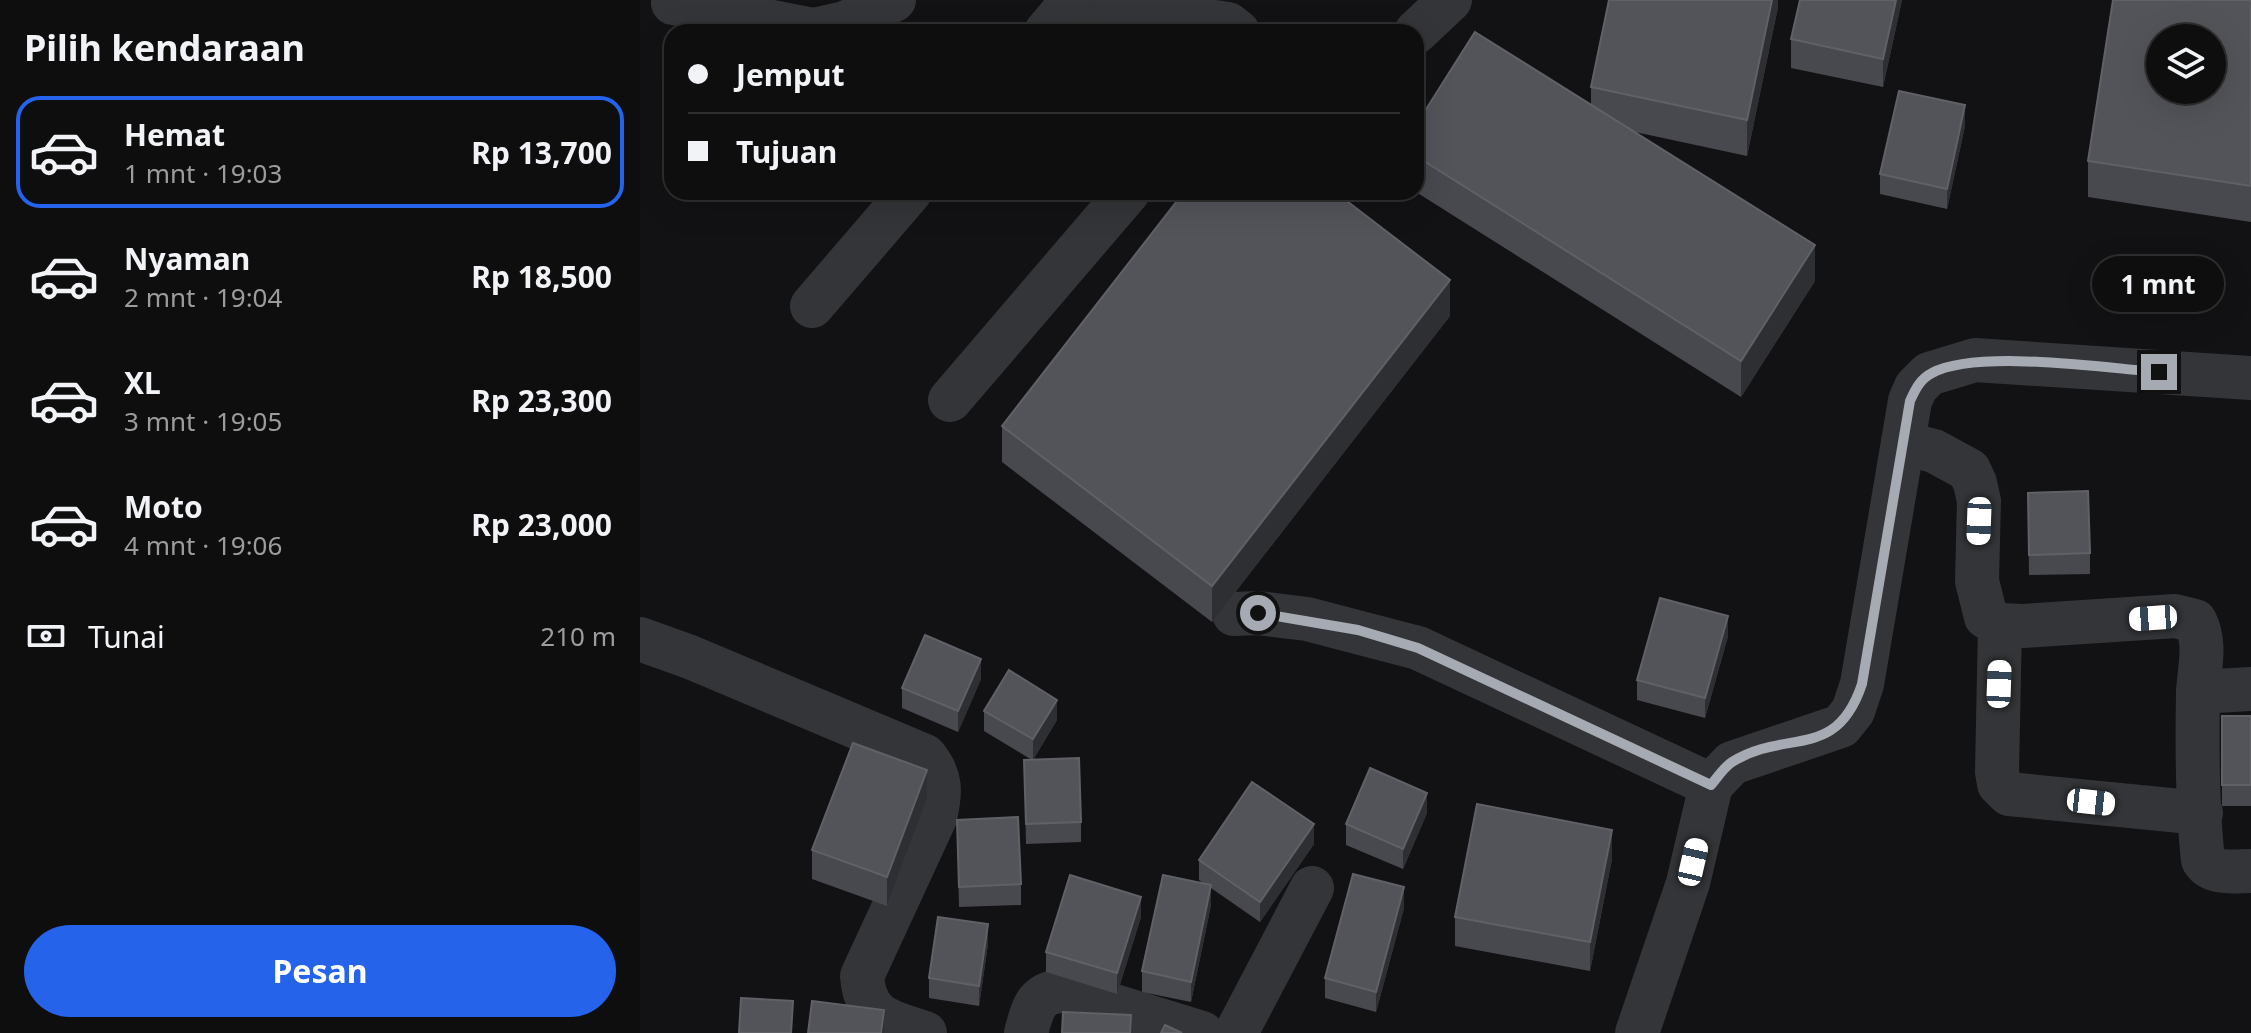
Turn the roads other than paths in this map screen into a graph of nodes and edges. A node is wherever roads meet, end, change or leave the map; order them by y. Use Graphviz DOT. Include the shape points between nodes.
graph roads {
  1 [pos="894,0"];
  2 [pos="1070,0"];
  3 [pos="1450,0"];
  4 [pos="673,3"];
  5 [pos="1232,19"];
  6 [pos="783,24"];
  7 [pos="841,24"];
  8 [pos="1052,24"];
  9 [pos="1424,24"];
  10 [pos="903,200"];
  11 [pos="1121,200"];
  12 [pos="812,306"];
  13 [pos="2251,378"];
  14 [pos="950,400"];
  15 [pos="1903,443"];
  16 [pos="1234,614"];
  17 [pos="2000,625"];
  18 [pos="640,639"];
  19 [pos="2251,689"];
  20 [pos="2198,692"];
  21 [pos="1711,785"];
  22 [pos="2201,813"];
  23 [pos="2251,871"];
  24 [pos="1312,888"];
  25 [pos="925,1033"];
  26 [pos="1026,1033"];
  27 [pos="1202,1033"];
  28 [pos="1236,1033"];
  29 [pos="1637,1033"];
  1 -- 7 [label="street"];
  2 -- 5 [label="street"];
  2 -- 8 [label="street"];
  3 -- 9 [label="street"];
  4 -- 6 [label="street"];
  10 -- 12 [label="street"];
  11 -- 14 [label="street"];
  13 -- 15 [label="street" via="1975,360 1929,374 1916,387"];
  15 -- 17 [label="street" via="1926,447 1969,470 1979,501 1979,598 1986,617"];
  15 -- 21 [label="street" via="1853,711 1841,726 1732,763"];
  16 -- 21 [label="street" via="1307,619 1418,648"];
  17 -- 20 [label="street" via="2186,617 2201,633"];
  17 -- 22 [label="street" via="1997,772 2009,794"];
  18 -- 25 [label="street" via="925,756 938,773 935,818 862,976 864,997 879,1017"];
  19 -- 20 [label="street"];
  20 -- 22 [label="street"];
  21 -- 29 [label="street" via="1688,883"];
  22 -- 23 [label="street" via="2206,866"];
  24 -- 28 [label="street"];
  26 -- 27 [label="street" via="1041,995 1066,991"];
}
